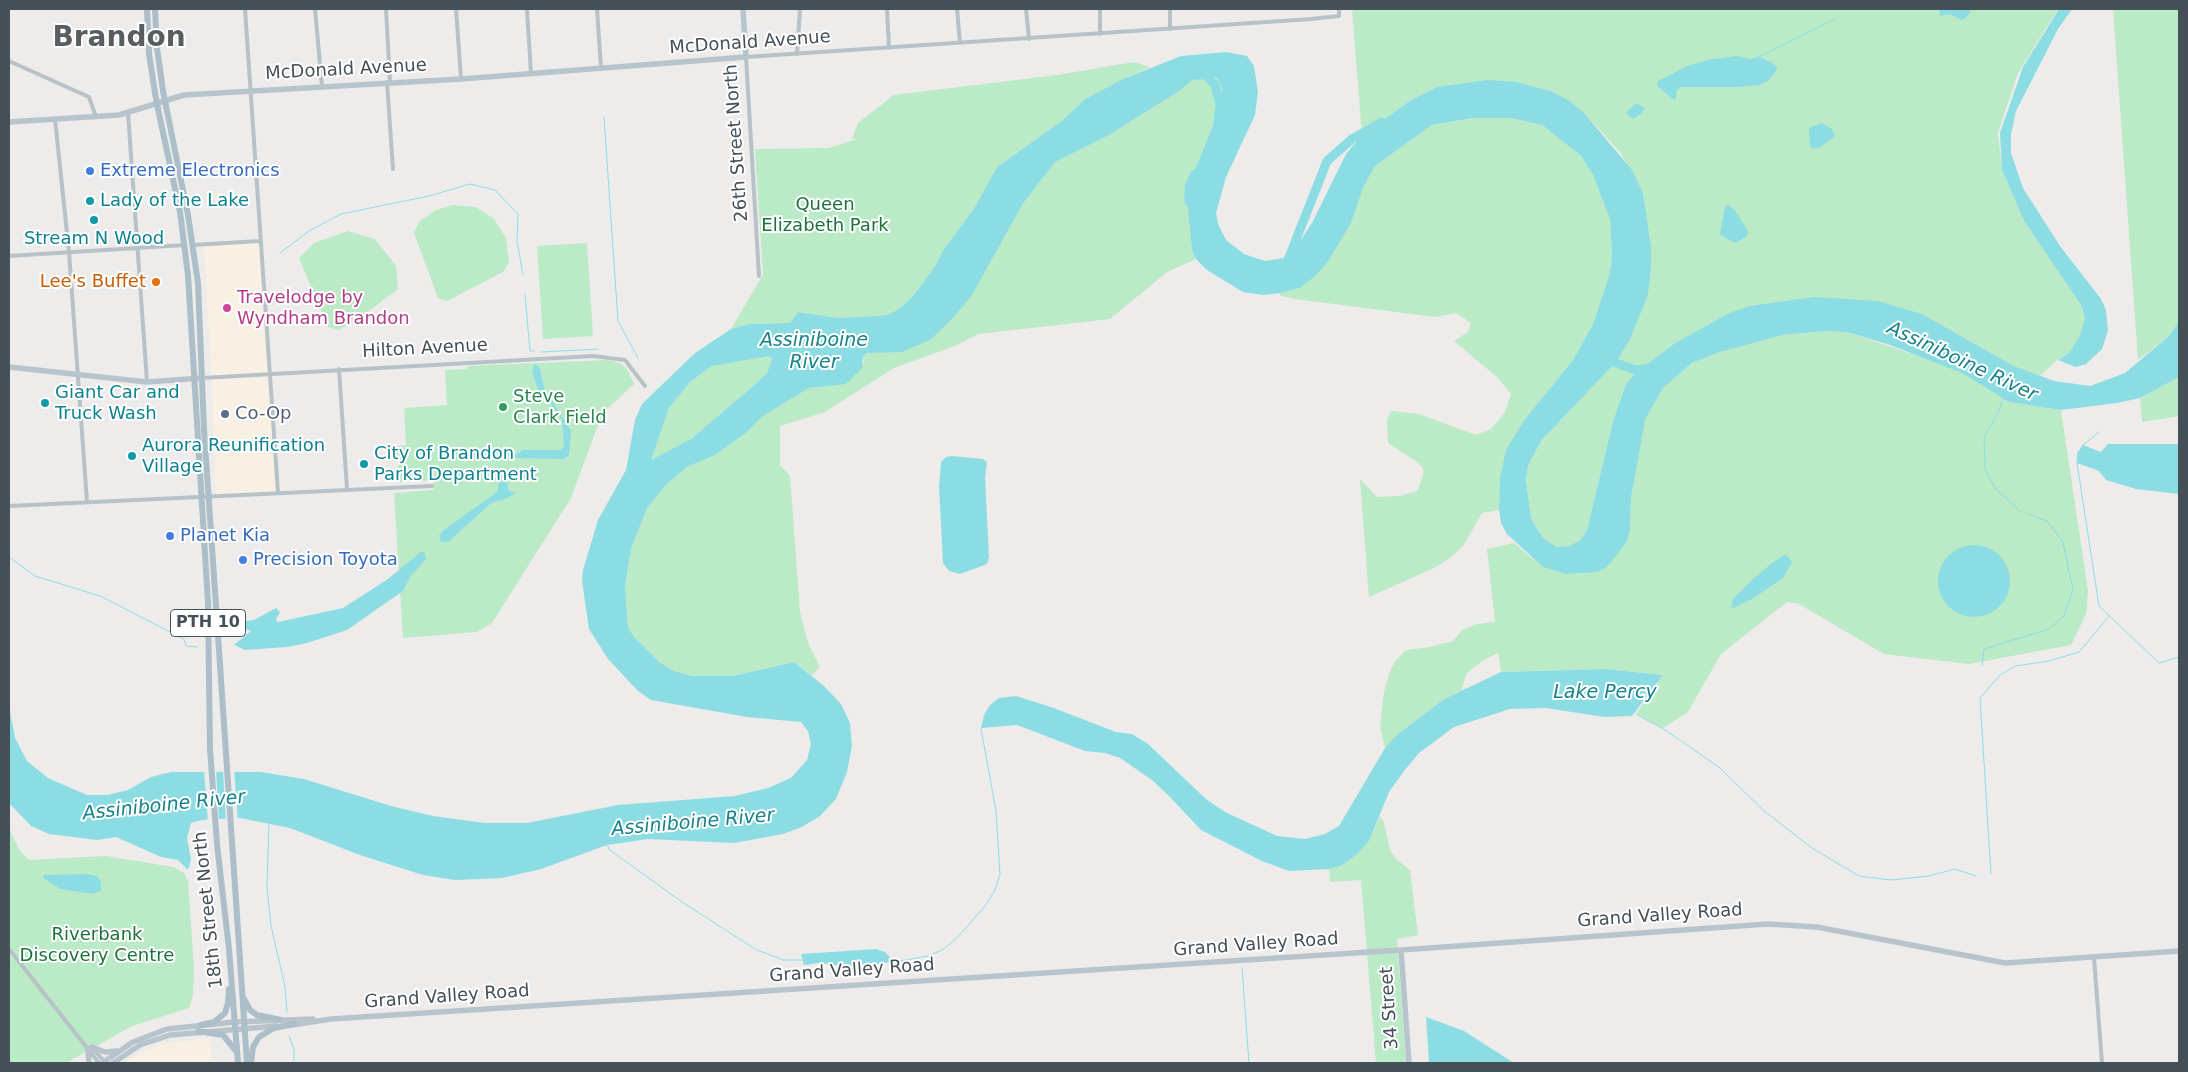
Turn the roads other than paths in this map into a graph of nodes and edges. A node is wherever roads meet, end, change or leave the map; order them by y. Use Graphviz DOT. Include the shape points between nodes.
graph roads {
  1 [pos="147,9"];
  2 [pos="155,9"];
  3 [pos="245,9"];
  4 [pos="315,9"];
  5 [pos="386,9"];
  6 [pos="456,9"];
  7 [pos="527,9"];
  8 [pos="597,9"];
  9 [pos="743,9"];
  10 [pos="800,9"];
  11 [pos="887,9"];
  12 [pos="957,9"];
  13 [pos="1026,9"];
  14 [pos="1100,9"];
  15 [pos="1170,9"];
  16 [pos="1339,9"];
  17 [pos="1170,29"];
  18 [pos="1100,34"];
  19 [pos="1029,39"];
  20 [pos="960,43"];
  21 [pos="889,48"];
  22 [pos="797,54"];
  23 [pos="746,57"];
  24 [pos="9,61"];
  25 [pos="601,68"];
  26 [pos="531,74"];
  27 [pos="461,79"];
  28 [pos="388,82"];
  29 [pos="322,86"];
  30 [pos="250,91"];
  31 [pos="164,103"];
  32 [pos="128,113"];
  33 [pos="96,117"];
  34 [pos="55,119"];
  35 [pos="9,122"];
  36 [pos="393,169"];
  37 [pos="260,241"];
  38 [pos="185,245"];
  39 [pos="193,245"];
  40 [pos="139,248"];
  41 [pos="69,252"];
  42 [pos="9,256"];
  43 [pos="759,276"];
  44 [pos="9,367"];
  45 [pos="338,369"];
  46 [pos="269,374"];
  47 [pos="78,375"];
  48 [pos="193,378"];
  49 [pos="202,378"];
  50 [pos="147,382"];
  51 [pos="645,386"];
  52 [pos="432,486"];
  53 [pos="347,490"];
  54 [pos="278,493"];
  55 [pos="201,498"];
  56 [pos="210,498"];
  57 [pos="88,502"];
  58 [pos="9,506"];
  59 [pos="9,948"];
  60 [pos="1401,950"];
  61 [pos="2179,952"];
  62 [pos="230,956"];
  63 [pos="2094,958"];
  64 [pos="242,986"];
  65 [pos="330,1019"];
  66 [pos="281,1020"];
  67 [pos="294,1024"];
  68 [pos="244,1025"];
  69 [pos="236,1026"];
  70 [pos="200,1028"];
  71 [pos="90,1048"];
  72 [pos="121,1049"];
  73 [pos="90,1063"];
  74 [pos="103,1063"];
  75 [pos="113,1063"];
  76 [pos="238,1063"];
  77 [pos="247,1063"];
  78 [pos="251,1063"];
  79 [pos="1409,1063"];
  80 [pos="2102,1063"];
  1 -- 38 [label="main road, 18th Street North / PTH 10, bridge" via="155,93"];
  2 -- 31 [label="main road, 18th Street North / PTH 10, bridge"];
  3 -- 30 [label="street"];
  4 -- 29 [label="street"];
  5 -- 28 [label="street"];
  6 -- 27 [label="street"];
  7 -- 26 [label="street"];
  8 -- 25 [label="street"];
  9 -- 23 [label="main road, 26th Street North"];
  10 -- 22 [label="street"];
  11 -- 21 [label="street"];
  12 -- 20 [label="street"];
  13 -- 19 [label="street"];
  14 -- 18 [label="street"];
  15 -- 17 [label="street"];
  16 -- 17 [label="street, McDonald Avenue" via="1340,16"];
  17 -- 18 [label="street, McDonald Avenue"];
  18 -- 19 [label="street, McDonald Avenue"];
  19 -- 20 [label="street, McDonald Avenue"];
  20 -- 21 [label="street, McDonald Avenue"];
  21 -- 22 [label="street, McDonald Avenue"];
  22 -- 23 [label="street, McDonald Avenue"];
  23 -- 25 [label="main road, McDonald Avenue"];
  23 -- 43 [label="street, 26th Street North"];
  24 -- 33 [label="street" via="89,97"];
  25 -- 26 [label="main road, McDonald Avenue"];
  26 -- 27 [label="main road, McDonald Avenue"];
  27 -- 28 [label="main road, McDonald Avenue"];
  28 -- 29 [label="main road, McDonald Avenue"];
  28 -- 36 [label="street"];
  29 -- 30 [label="main road, McDonald Avenue"];
  30 -- 31 [label="main road, McDonald Avenue" via="184,95"];
  30 -- 37 [label="street"];
  31 -- 32 [label="main road, McDonald Avenue"];
  31 -- 39 [label="main road, 18th Street North / PTH 10"];
  32 -- 33 [label="main road, McDonald Avenue"];
  32 -- 40 [label="street"];
  33 -- 34 [label="main road, McDonald Avenue"];
  34 -- 35 [label="main road, McDonald Avenue"];
  34 -- 41 [label="street"];
  37 -- 39 [label="street"];
  37 -- 46 [label="street"];
  38 -- 40 [label="street"];
  38 -- 48 [label="main road, 18th Street North / PTH 10"];
  39 -- 49 [label="main road, 18th Street North / PTH 10"];
  40 -- 41 [label="street"];
  40 -- 50 [label="street"];
  41 -- 42 [label="street"];
  41 -- 47 [label="street"];
  44 -- 47 [label="main road, Hilton Avenue"];
  45 -- 46 [label="street, Hilton Avenue"];
  45 -- 51 [label="street, Hilton Avenue" via="611,356 626,361"];
  45 -- 53 [label="street"];
  46 -- 49 [label="street, Hilton Avenue"];
  46 -- 54 [label="street"];
  47 -- 50 [label="main road, Hilton Avenue"];
  47 -- 57 [label="street"];
  48 -- 49 [label="main road, Hilton Avenue"];
  48 -- 50 [label="main road, Hilton Avenue"];
  48 -- 55 [label="main road, 18th Street North / PTH 10"];
  49 -- 56 [label="main road, 18th Street North / PTH 10"];
  52 -- 53 [label="street"];
  53 -- 54 [label="street"];
  54 -- 56 [label="street"];
  55 -- 56 [label="street"];
  55 -- 57 [label="street"];
  55 -- 62 [label="main road, 18th Street North / PTH 10" via="216,844"];
  56 -- 64 [label="main road, 18th Street North / PTH 10"];
  57 -- 58 [label="street"];
  59 -- 71 [label="street"];
  60 -- 63 [label="main road, Grand Valley Road" via="1779,923 1833,929 2005,963"];
  60 -- 65 [label="main road, Grand Valley Road"];
  60 -- 79 [label="main road, 34 Street"];
  61 -- 63 [label="main road, Grand Valley Road"];
  62 -- 69 [label="main road, 18th Street North / PTH 10"];
  62 -- 70 [label="main road" via="227,1009 219,1020"];
  63 -- 80 [label="street"];
  64 -- 66 [label="main road" via="245,1001 253,1013"];
  64 -- 68 [label="main road, 18th Street North / PTH 10"];
  65 -- 66 [label="main road, Grand Valley Road"];
  65 -- 67 [label="main road, Grand Valley Road"];
  66 -- 68 [label="main road, Grand Valley Road"];
  67 -- 68 [label="main road, Grand Valley Road"];
  67 -- 78 [label="main road" via="274,1028 260,1037 253,1048"];
  68 -- 69 [label="main road, Grand Valley Road"];
  68 -- 77 [label="main road, 18th Street North / PTH 10"];
  69 -- 70 [label="main road, Grand Valley Road"];
  69 -- 76 [label="main road, 18th Street North / PTH 10"];
  70 -- 72 [label="main road" via="160,1031"];
  70 -- 75 [label="main road" via="144,1044"];
  70 -- 76 [label="main road" via="223,1035 235,1047"];
  71 -- 72 [label="main road" via="105,1052"];
  71 -- 73 [label="main road"];
  71 -- 74 [label="street"];
  72 -- 74 [label="main road"];
}
